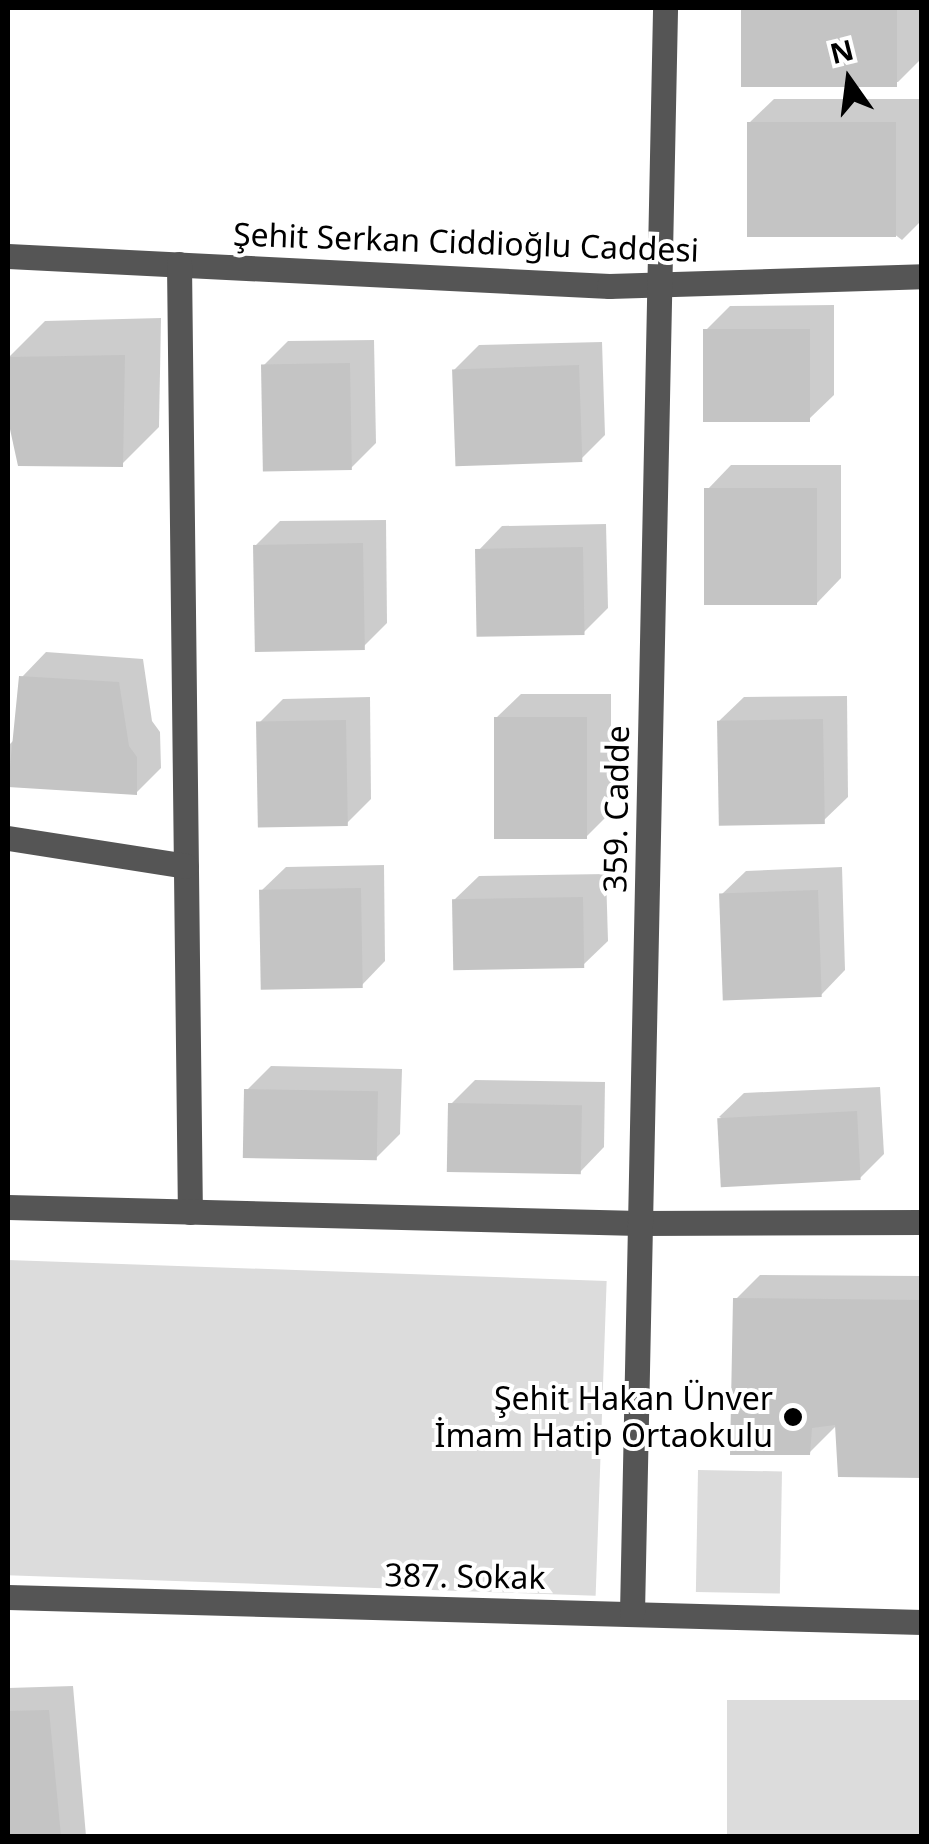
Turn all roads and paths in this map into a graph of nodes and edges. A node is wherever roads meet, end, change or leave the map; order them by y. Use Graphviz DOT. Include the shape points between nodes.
graph roads {
  1 [pos="665,8"];
  2 [pos="8,256"];
  3 [pos="178,264"];
  4 [pos="922,276"];
  5 [pos="660,284"];
  6 [pos="8,838"];
  7 [pos="186,866"];
  8 [pos="8,1207"];
  9 [pos="190,1212"];
  10 [pos="922,1222"];
  11 [pos="639,1223"];
  12 [pos="8,1597"];
  13 [pos="632,1613"];
  14 [pos="922,1622"];
  1 -- 5 [label="street, 359. Cadde"];
  2 -- 3 [label="street, Şehit Serkan Ciddioğlu Caddesi"];
  3 -- 5 [label="street, Şehit Serkan Ciddioğlu Caddesi"];
  3 -- 7 [label="street"];
  4 -- 5 [label="street, Şehit Serkan Ciddioğlu Caddesi"];
  5 -- 11 [label="street, 359. Cadde"];
  6 -- 7 [label="street"];
  7 -- 9 [label="street"];
  8 -- 9 [label="street"];
  9 -- 11 [label="street"];
  10 -- 11 [label="street"];
  11 -- 13 [label="street, 359. Cadde"];
  12 -- 13 [label="street, 387. Sokak"];
  13 -- 14 [label="street, 387. Sokak"];
}
